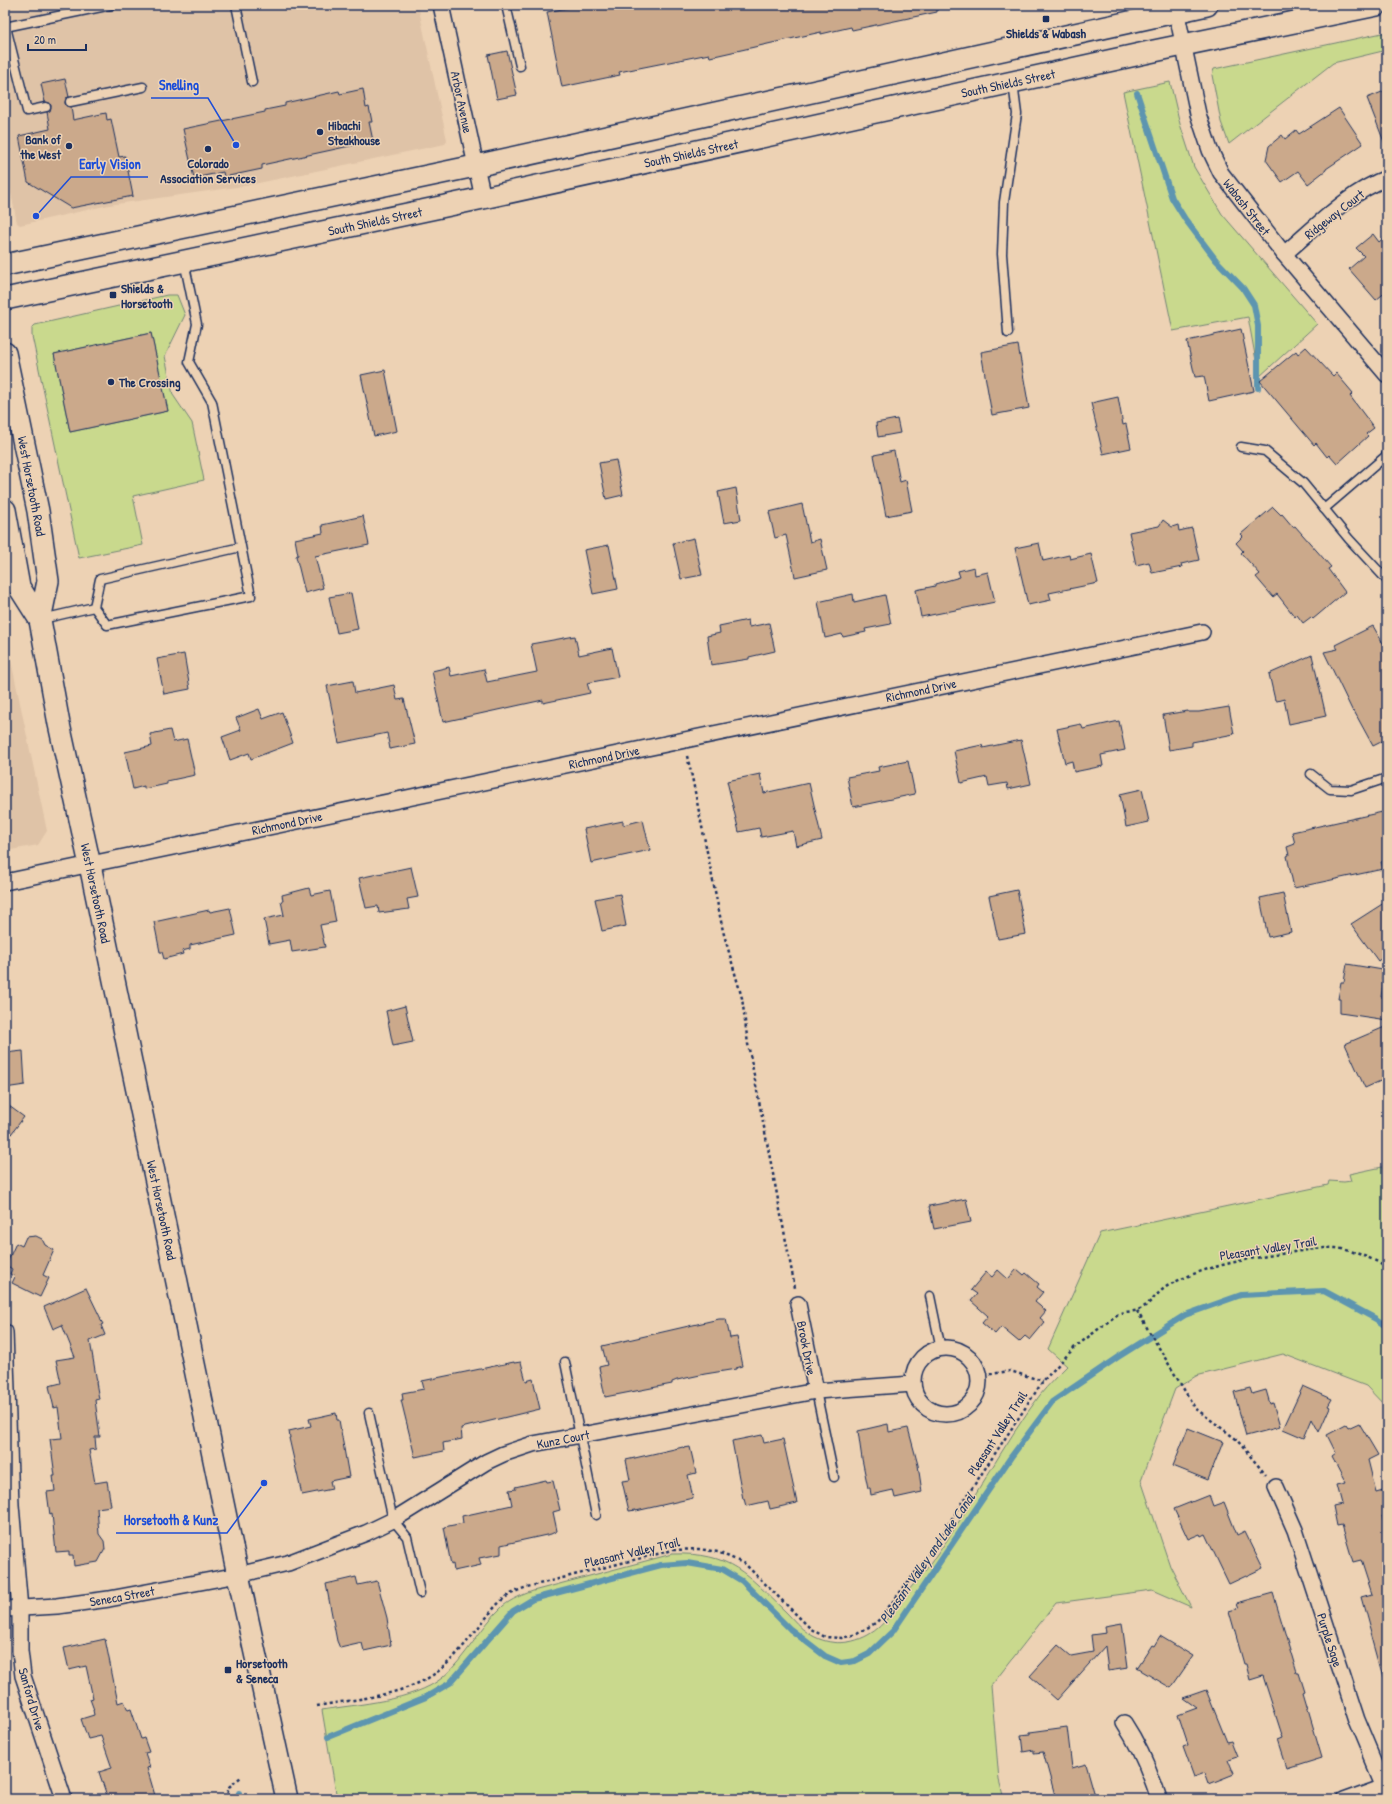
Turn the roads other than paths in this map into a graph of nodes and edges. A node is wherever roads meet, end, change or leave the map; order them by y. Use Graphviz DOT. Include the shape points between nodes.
graph roads {
  1 [pos="111,5"];
  2 [pos="236,5"];
  3 [pos="441,5"];
  4 [pos="506,5"];
  5 [pos="1207,5"];
  6 [pos="1377,5"];
  7 [pos="1176,8"];
  8 [pos="6,27"];
  9 [pos="1184,45"];
  10 [pos="520,66"];
  11 [pos="252,82"];
  12 [pos="1013,82"];
  13 [pos="143,87"];
  14 [pos="70,102"];
  15 [pos="46,107"];
  16 [pos="475,166"];
  17 [pos="1387,178"];
  18 [pos="483,198"];
  19 [pos="1284,254"];
  20 [pos="184,261"];
  21 [pos="5,265"];
  22 [pos="5,299"];
  23 [pos="1008,333"];
  24 [pos="5,353"];
  25 [pos="1387,375"];
  26 [pos="1241,447"];
  27 [pos="1387,455"];
  28 [pos="1324,508"];
  29 [pos="5,510"];
  30 [pos="7,534"];
  31 [pos="241,547"];
  32 [pos="1387,580"];
  33 [pos="94,607"];
  34 [pos="40,620"];
  35 [pos="1202,632"];
  36 [pos="1311,774"];
  37 [pos="1387,778"];
  38 [pos="90,865"];
  39 [pos="5,882"];
  40 [pos="930,1296"];
  41 [pos="798,1304"];
  42 [pos="5,1332"];
  43 [pos="941,1349"];
  44 [pos="565,1362"];
  45 [pos="913,1384"];
  46 [pos="816,1391"];
  47 [pos="369,1413"];
  48 [pos="579,1435"];
  49 [pos="834,1477"];
  50 [pos="1276,1487"];
  51 [pos="596,1515"];
  52 [pos="393,1520"];
  53 [pos="238,1574"];
  54 [pos="420,1593"];
  55 [pos="12,1609"];
  56 [pos="1124,1723"];
  57 [pos="1386,1786"];
  58 [pos="64,1799"];
  59 [pos="287,1799"];
  60 [pos="1159,1799"];
  61 [pos="1343,1799"];
  1 -- 8 [label="lane"];
  2 -- 11 [label="lane"];
  3 -- 16 [label="street, Arbor Avenue"];
  4 -- 10 [label="lane"];
  5 -- 7 [label="main road"];
  6 -- 9 [label="main road, South Shields Street"];
  7 -- 9 [label="street, Wabash Street"];
  7 -- 16 [label="main road"];
  8 -- 15 [label="lane" via="27,111"];
  9 -- 12 [label="main road, South Shields Street"];
  9 -- 19 [label="street, Wabash Street" via="1198,114 1218,167 1251,214"];
  12 -- 18 [label="main road, South Shields Street"];
  12 -- 23 [label="lane" via="1017,114 1004,202 1002,254"];
  13 -- 14 [label="lane"];
  16 -- 18 [label="street, Arbor Avenue"];
  16 -- 21 [label="main road"];
  17 -- 19 [label="street, Ridgeway Court" via="1374,183 1349,200"];
  18 -- 20 [label="main road, South Shields Street"];
  19 -- 25 [label="street, Wabash Street"];
  20 -- 22 [label="main road, South Shields Street"];
  20 -- 31 [label="lane" via="197,324 189,362 212,402"];
  24 -- 34 [label="main road, West Horsetooth Road" via="38,511 48,581"];
  26 -- 28 [label="lane" via="1266,451 1303,483"];
  27 -- 28 [label="lane"];
  28 -- 32 [label="lane"];
  29 -- 30 [label="main road, West Horsetooth Road"];
  30 -- 34 [label="main road, West Horsetooth Road" via="19,587"];
  31 -- 33 [label="lane" via="100,579"];
  31 -- 33 [label="lane" via="251,596 108,625"];
  33 -- 34 [label="lane"];
  34 -- 38 [label="main road, West Horsetooth Road" via="59,724"];
  35 -- 38 [label="street, Richmond Drive"];
  36 -- 37 [label="lane" via="1330,789 1351,790"];
  38 -- 39 [label="street, Richmond Drive"];
  38 -- 53 [label="main road, West Horsetooth Road"];
  40 -- 43 [label="lane"];
  41 -- 46 [label="street, Brook Drive"];
  42 -- 55 [label="street, Sanford Drive"];
  43 -- 45 [label="street" via="926,1354 918,1362"];
  43 -- 45 [label="street" via="958,1350 974,1365 978,1386 969,1404 950,1414 930,1410 921,1403"];
  44 -- 48 [label="lane"];
  45 -- 46 [label="street, Kunz Court"];
  46 -- 48 [label="street, Kunz Court"];
  46 -- 49 [label="lane"];
  47 -- 52 [label="lane"];
  48 -- 51 [label="lane"];
  48 -- 52 [label="street, Kunz Court" via="533,1444 503,1454"];
  50 -- 57 [label="street, Purple Sage" via="1295,1530 1357,1720"];
  52 -- 53 [label="street, Kunz Court" via="288,1563"];
  52 -- 54 [label="lane" via="407,1537"];
  53 -- 55 [label="street, Seneca Street" via="108,1599"];
  53 -- 59 [label="main road, West Horsetooth Road"];
  55 -- 58 [label="street, Sanford Drive" via="23,1676"];
  56 -- 60 [label="street" via="1138,1744"];
  57 -- 61 [label="street"];
}
